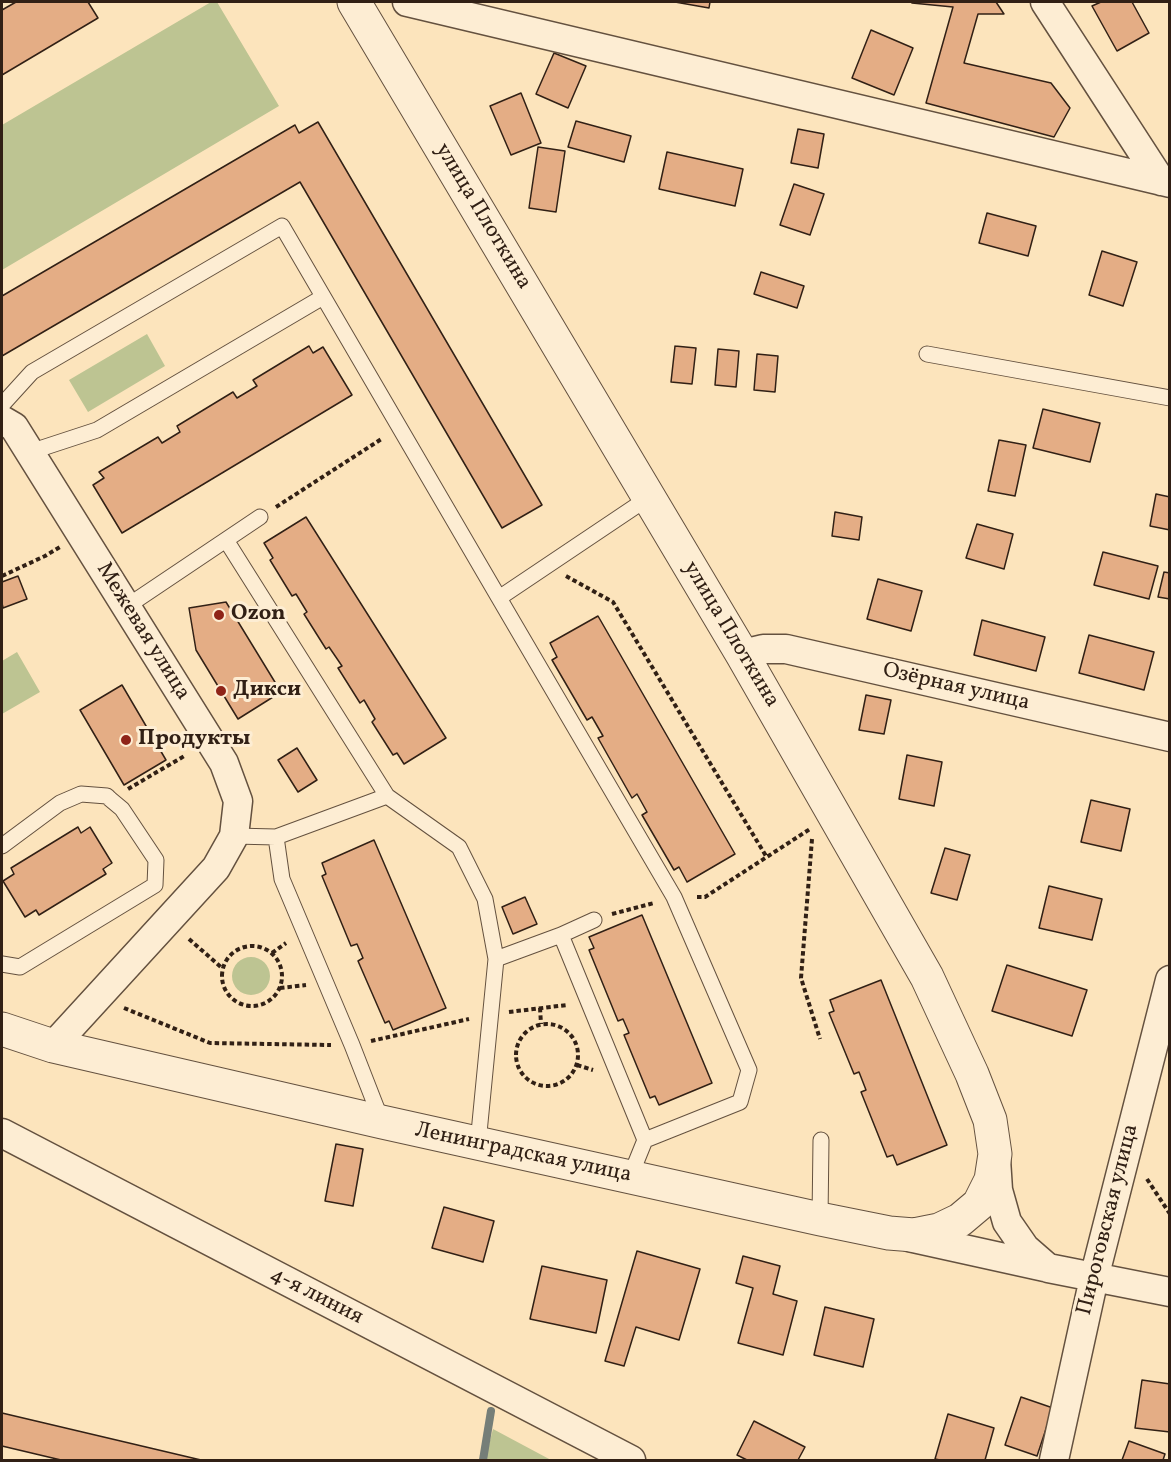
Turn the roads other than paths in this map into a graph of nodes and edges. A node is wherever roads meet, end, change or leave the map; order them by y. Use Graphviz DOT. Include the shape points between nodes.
graph roads {
  1 [pos="354,2"];
  2 [pos="407,2"];
  3 [pos="1045,2"];
  4 [pos="1165,182"];
  5 [pos="323,297"];
  6 [pos="927,354"];
  7 [pos="1170,398"];
  8 [pos="2,405"];
  9 [pos="2,420"];
  10 [pos="30,452"];
  11 [pos="648,498"];
  12 [pos="260,517"];
  13 [pos="226,540"];
  14 [pos="499,598"];
  15 [pos="126,606"];
  16 [pos="742,654"];
  17 [pos="1170,737"];
  18 [pos="387,796"];
  19 [pos="234,836"];
  20 [pos="276,837"];
  21 [pos="2,846"];
  22 [pos="594,920"];
  23 [pos="561,935"];
  24 [pos="496,959"];
  25 [pos="2,964"];
  26 [pos="1170,980"];
  27 [pos="2,1029"];
  28 [pos="54,1046"];
  29 [pos="382,1122"];
  30 [pos="2,1133"];
  31 [pos="645,1140"];
  32 [pos="821,1140"];
  33 [pos="478,1143"];
  34 [pos="995,1154"];
  35 [pos="630,1177"];
  36 [pos="820,1219"];
  37 [pos="889,1233"];
  38 [pos="1048,1268"];
  39 [pos="1094,1278"];
  40 [pos="1170,1292"];
  41 [pos="631,1461"];
  42 [pos="1054,1461"];
  1 -- 11 [label="street, улица Плоткина"];
  2 -- 4 [label="street"];
  3 -- 4 [label="street"];
  5 -- 8 [label="lane" via="282,226 32,372"];
  5 -- 10 [label="lane" via="97,430"];
  5 -- 14 [label="lane"];
  6 -- 7 [label="lane"];
  9 -- 10 [label="street, Межевая улица" via="14,428"];
  10 -- 15 [label="street, Межевая улица"];
  11 -- 14 [label="lane"];
  11 -- 16 [label="street, улица Плоткина"];
  12 -- 13 [label="lane"];
  13 -- 15 [label="lane"];
  13 -- 18 [label="lane"];
  14 -- 31 [label="lane" via="674,897 749,1070 740,1102"];
  15 -- 19 [label="street, Межевая улица" via="225,763 238,801"];
  16 -- 17 [label="street, Озёрная улица" via="786,649"];
  16 -- 34 [label="street, улица Плоткина" via="927,977 990,1120"];
  18 -- 20 [label="lane"];
  18 -- 24 [label="lane" via="459,847 485,899"];
  19 -- 20 [label="lane"];
  19 -- 28 [label="street, Межевая улица" via="216,868"];
  20 -- 29 [label="lane" via="282,879"];
  21 -- 25 [label="lane" via="60,803 81,794 107,796 122,809 156,860 155,885 20,967"];
  22 -- 23 [label="lane"];
  23 -- 24 [label="lane"];
  23 -- 31 [label="lane"];
  24 -- 33 [label="lane"];
  26 -- 39 [label="street, Пироговская улица"];
  27 -- 28 [label="street, Ленинградская улица"];
  28 -- 29 [label="street, Ленинградская улица"];
  29 -- 33 [label="street, Ленинградская улица"];
  30 -- 41 [label="street, 4-я линия"];
  31 -- 35 [label="lane"];
  32 -- 36 [label="lane"];
  33 -- 35 [label="street, Ленинградская улица"];
  34 -- 37 [label="street, улица Плоткина" via="991,1180 979,1204 960,1220 914,1235"];
  34 -- 38 [label="street" via="998,1190 1007,1222 1025,1248"];
  35 -- 36 [label="street, Ленинградская улица"];
  36 -- 37 [label="street, Ленинградская улица"];
  37 -- 38 [label="street, Ленинградская улица"];
  38 -- 39 [label="street, Ленинградская улица"];
  39 -- 40 [label="street, Ленинградская улица"];
  39 -- 42 [label="street, Пироговская улица"];
}
